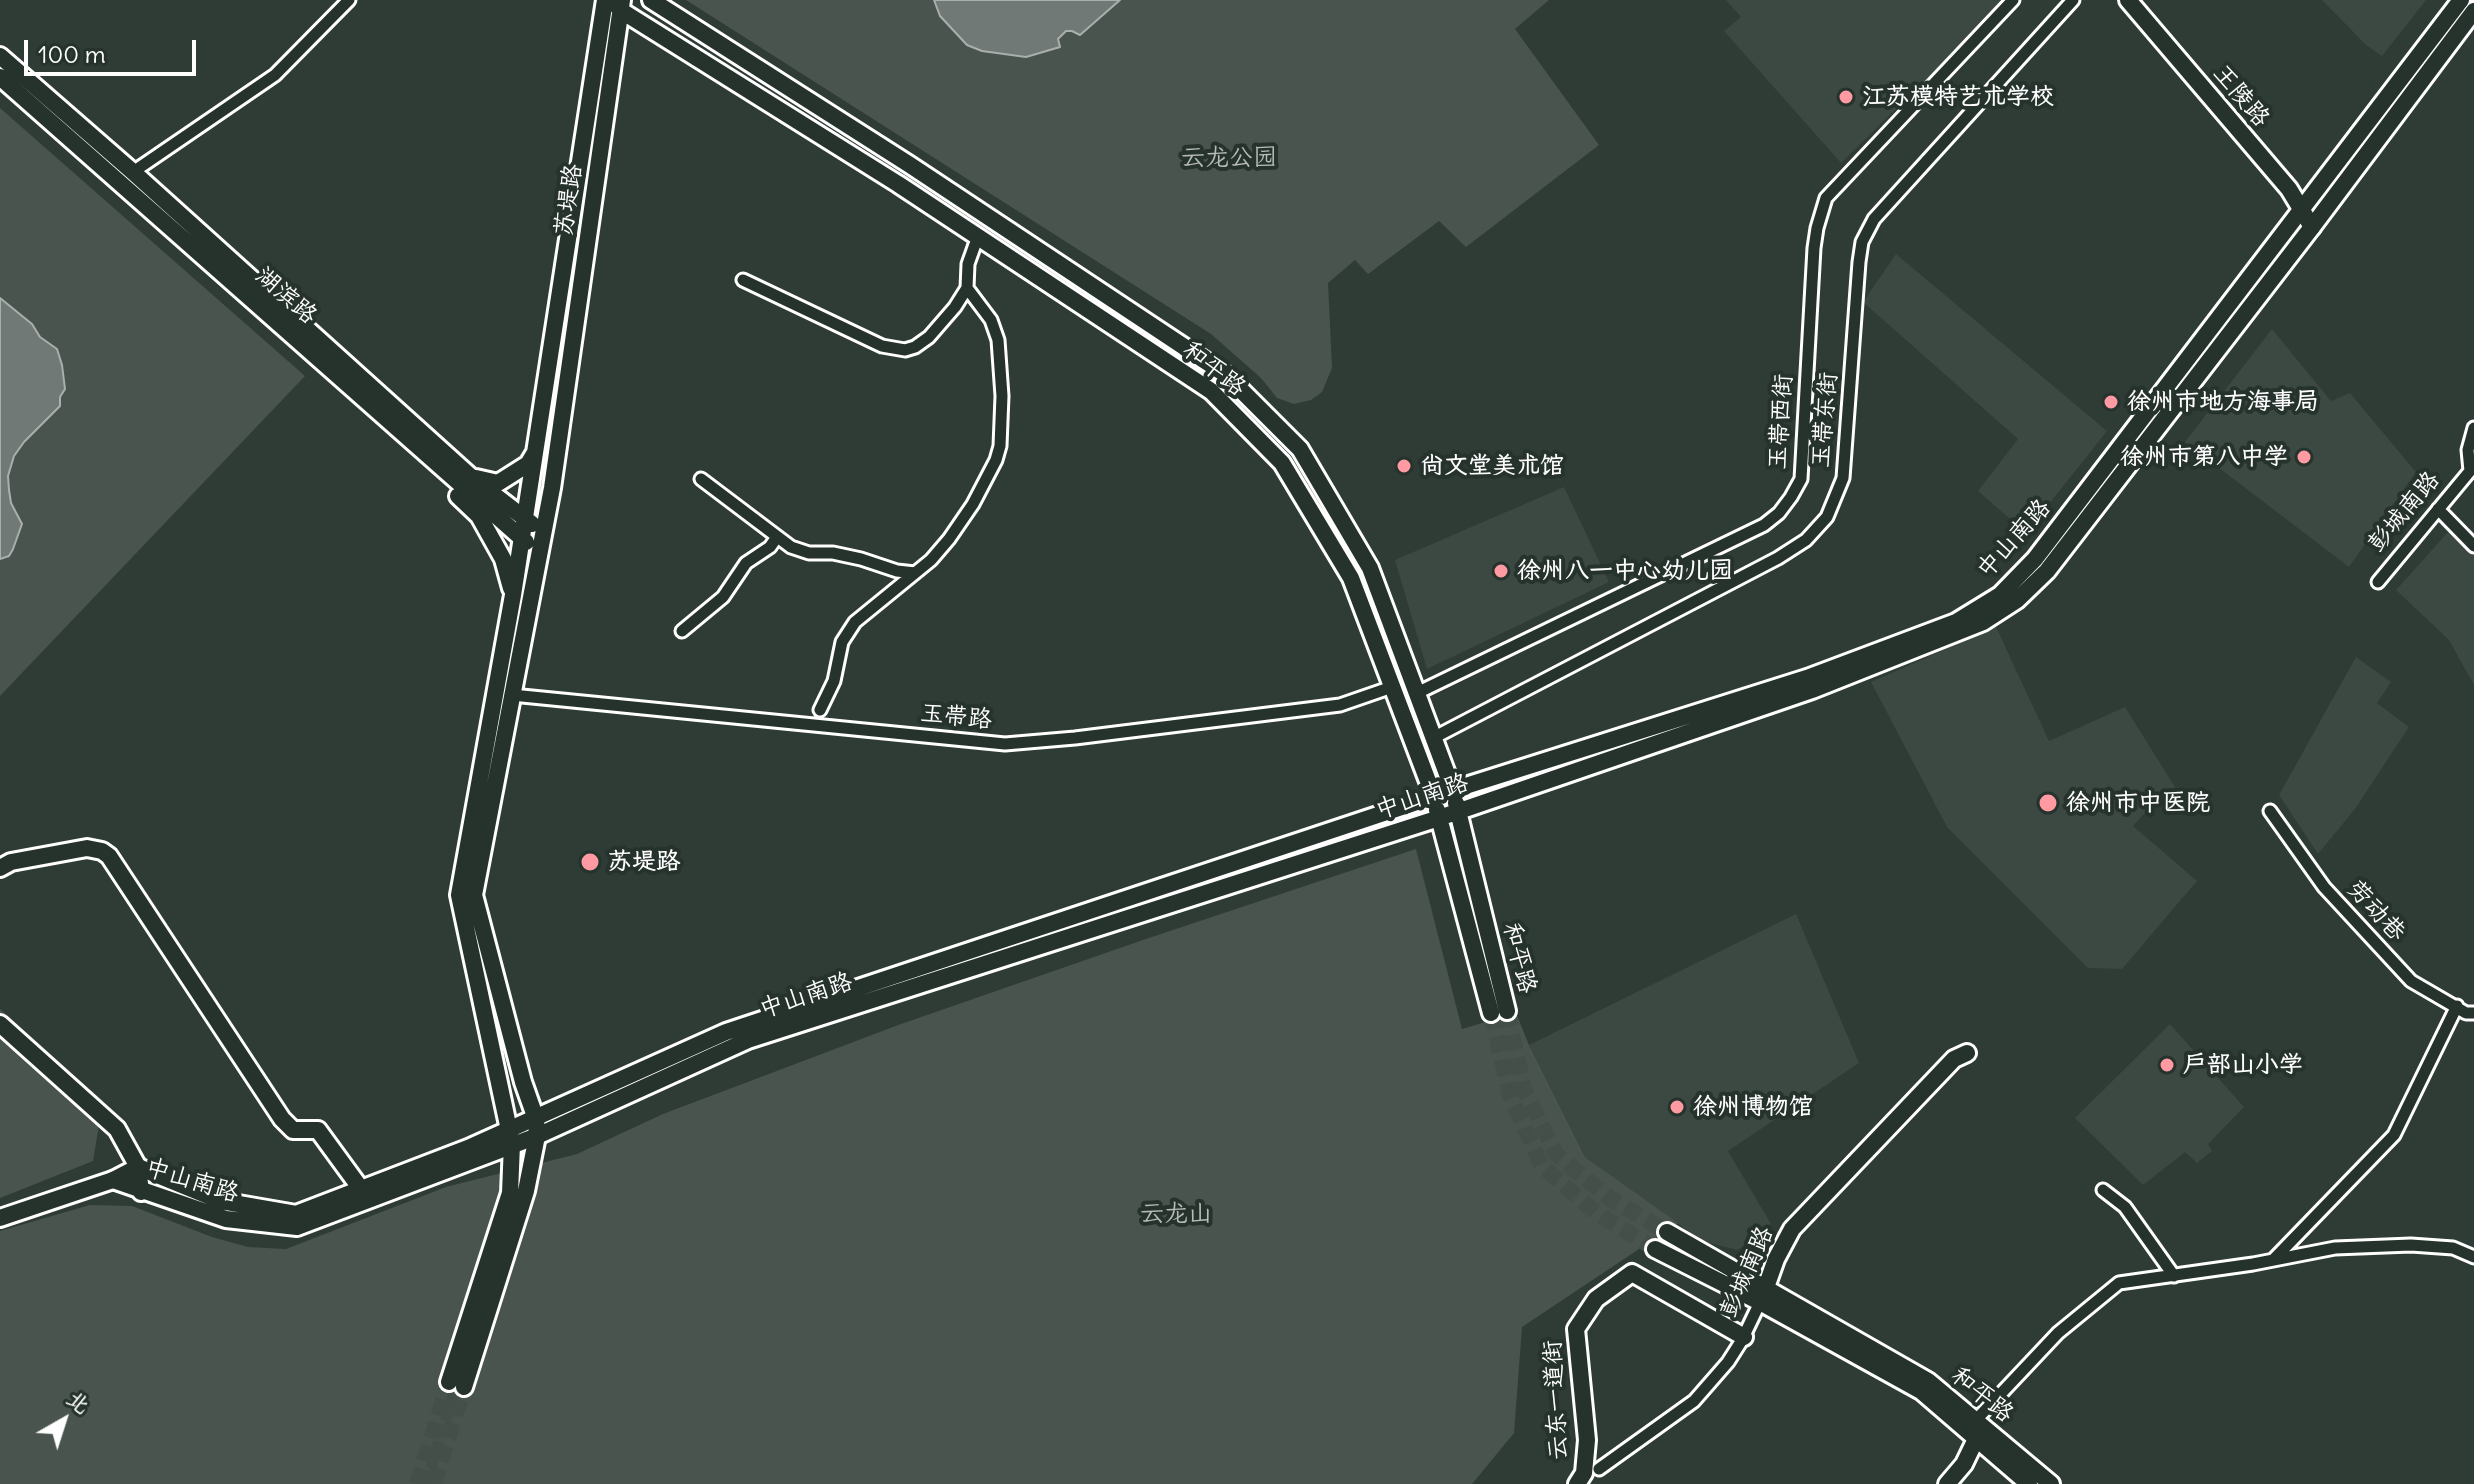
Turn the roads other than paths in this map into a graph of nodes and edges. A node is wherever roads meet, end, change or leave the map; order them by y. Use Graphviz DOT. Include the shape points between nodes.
graph roads {
  1 [pos="349,0"];
  2 [pos="605,0"];
  3 [pos="651,0"];
  4 [pos="2013,0"];
  5 [pos="2073,0"];
  6 [pos="2128,0"];
  7 [pos="2461,0"];
  8 [pos="618,3"];
  9 [pos="2474,11"];
  10 [pos="0,56"];
  11 [pos="0,77"];
  12 [pos="133,172"];
  13 [pos="2301,211"];
  14 [pos="2312,227"];
  15 [pos="978,236"];
  16 [pos="743,280"];
  17 [pos="967,288"];
  18 [pos="2474,428"];
  19 [pos="417,445"];
  20 [pos="536,452"];
  21 [pos="471,477"];
  22 [pos="701,479"];
  23 [pos="2438,509"];
  24 [pos="525,519"];
  25 [pos="543,532"];
  26 [pos="777,537"];
  27 [pos="522,539"];
  28 [pos="2474,546"];
  29 [pos="539,552"];
  30 [pos="915,573"];
  31 [pos="2378,582"];
  32 [pos="513,595"];
  33 [pos="682,631"];
  34 [pos="1392,687"];
  35 [pos="1417,693"];
  36 [pos="505,701"];
  37 [pos="820,710"];
  38 [pos="496,734"];
  39 [pos="1435,737"];
  40 [pos="1453,790"];
  41 [pos="1434,797"];
  42 [pos="1458,811"];
  43 [pos="2270,811"];
  44 [pos="1439,818"];
  45 [pos="0,868"];
  46 [pos="2457,1006"];
  47 [pos="2474,1013"];
  48 [pos="0,1024"];
  49 [pos="1967,1053"];
  50 [pos="536,1119"];
  51 [pos="537,1136"];
  52 [pos="511,1137"];
  53 [pos="138,1167"];
  54 [pos="113,1180"];
  55 [pos="361,1189"];
  56 [pos="2103,1190"];
  57 [pos="141,1192"];
  58 [pos="0,1218"];
  59 [pos="1667,1232"];
  60 [pos="1655,1249"];
  61 [pos="2474,1257"];
  62 [pos="2273,1260"];
  63 [pos="2174,1276"];
  64 [pos="1763,1296"];
  65 [pos="1744,1337"];
  66 [pos="1977,1429"];
  67 [pos="1599,1469"];
  68 [pos="1577,1484"];
  69 [pos="1947,1484"];
  70 [pos="2029,1484"];
  71 [pos="2051,1484"];
  1 -- 12 [label="street" via="275,75"];
  2 -- 20 [label="main road, 苏堤路"];
  3 -- 35 [label="main road, 和平路" via="1225,374 1300,449 1370,568"];
  4 -- 35 [label="street, 玉带西街" via="1826,198 1814,248 1801,479 1779,513 1764,525"];
  5 -- 39 [label="street, 玉带东街" via="1874,219 1862,242 1843,478 1827,517 1806,540 1778,558"];
  6 -- 13 [label="main road, 王陵路" via="2289,189"];
  7 -- 13 [label="main road, 中山南路"];
  8 -- 15 [label="main road, 和平路"];
  8 -- 25 [label="main road, 苏堤路"];
  9 -- 14 [label="main road, 中山南路"];
  10 -- 12 [label="main road, 湖滨路"];
  11 -- 19 [label="main road, 湖滨路"];
  12 -- 21 [label="main road, 湖滨路"];
  13 -- 14 [label="main road, 王陵路"];
  13 -- 40 [label="main road, 中山南路" via="2035,559 2000,595 1956,622 1807,678"];
  14 -- 42 [label="main road, 中山南路" via="2047,571 2017,600 1983,622 1812,690"];
  15 -- 17 [label="street"];
  15 -- 34 [label="main road, 和平路" via="1211,391 1282,463 1351,578"];
  16 -- 17 [label="street" via="882,346 905,350 943,323"];
  17 -- 30 [label="street" via="991,320 998,340 1000,446 973,504"];
  18 -- 23 [label="street, 彭城南路" via="2470,471"];
  19 -- 27 [label="main road, 湖滨路"];
  19 -- 32 [label="main road" via="440,479 479,516 503,559"];
  20 -- 21 [label="main road" via="528,464 498,483"];
  20 -- 24 [label="main road, 苏堤路"];
  21 -- 24 [label="main road, 湖滨路"];
  22 -- 26 [label="street"];
  23 -- 28 [label="street"];
  23 -- 31 [label="street, 彭城南路"];
  24 -- 25 [label="main road, 湖滨路"];
  24 -- 27 [label="main road, 苏堤路"];
  25 -- 29 [label="main road, 苏堤路"];
  26 -- 30 [label="street" via="809,553 833,553"];
  26 -- 33 [label="street" via="746,563 723,597"];
  27 -- 29 [label="main road, 湖滨路"];
  27 -- 32 [label="main road, 苏堤路"];
  29 -- 36 [label="main road, 苏堤路"];
  30 -- 37 [label="street" via="855,622 842,642 834,681"];
  32 -- 36 [label="main road, 苏堤路"];
  34 -- 36 [label="street, 玉带路" via="1340,705 1005,744"];
  34 -- 41 [label="main road, 和平路"];
  35 -- 39 [label="main road, 和平路"];
  36 -- 38 [label="main road, 苏堤路"];
  38 -- 50 [label="main road, 苏堤路" via="474,895"];
  38 -- 52 [label="main road, 苏堤路" via="459,895"];
  39 -- 40 [label="main road, 和平路"];
  40 -- 41 [label="main road, 中山南路"];
  40 -- 42 [label="main road, 和平路"];
  41 -- 44 [label="main road, 和平路"];
  41 -- 50 [label="main road, 中山南路" via="726,1032"];
  42 -- 44 [label="main road, 中山南路"];
  42 -- 44 [label="main road, 和平路" via="1499,1012"];
  43 -- 46 [label="street, 劳动巷" via="2324,887 2411,981"];
  44 -- 51 [label="main road, 中山南路" via="748,1040"];
  45 -- 55 [label="main road" via="87,848 109,856 282,1119 293,1130 318,1130"];
  46 -- 47 [label="street, 劳动巷"];
  46 -- 62 [label="street" via="2394,1135"];
  48 -- 53 [label="main road" via="117,1129"];
  49 -- 64 [label="main road, 彭城南路" via="1954,1059 1792,1229"];
  50 -- 51 [label="main road, 苏堤路"];
  50 -- 52 [label="main road, 中山南路"];
  51 -- 52 [label="main road, 中山南路"];
  51 -- 52 [label="main road, 苏堤路" via="526,1191 456,1385 510,1193"];
  52 -- 55 [label="main road, 中山南路"];
  52 -- 57 [label="main road, 中山南路" via="297,1227 226,1219"];
  53 -- 54 [label="main road, 中山南路"];
  53 -- 55 [label="main road, 中山南路" via="221,1201 296,1214"];
  53 -- 57 [label="main road"];
  54 -- 57 [label="main road, 中山南路"];
  54 -- 58 [label="main road"];
  56 -- 63 [label="street" via="2125,1207"];
  59 -- 64 [label="main road, 和平路"];
  60 -- 64 [label="main road, 和平路"];
  61 -- 62 [label="street" via="2453,1248 2411,1245 2335,1248"];
  62 -- 63 [label="street"];
  63 -- 66 [label="street" via="2119,1283 2058,1333"];
  64 -- 65 [label="street, 彭城南路"];
  64 -- 66 [label="main road, 和平路"];
  65 -- 67 [label="street, 彭城南路" via="1694,1401"];
  65 -- 68 [label="main road, 云东一道街" via="1632,1273 1596,1299 1576,1329 1587,1440 1584,1473"];
  66 -- 69 [label="main road" via="1964,1464"];
  66 -- 70 [label="main road, 和平路"];
  66 -- 71 [label="main road, 和平路"];
}
